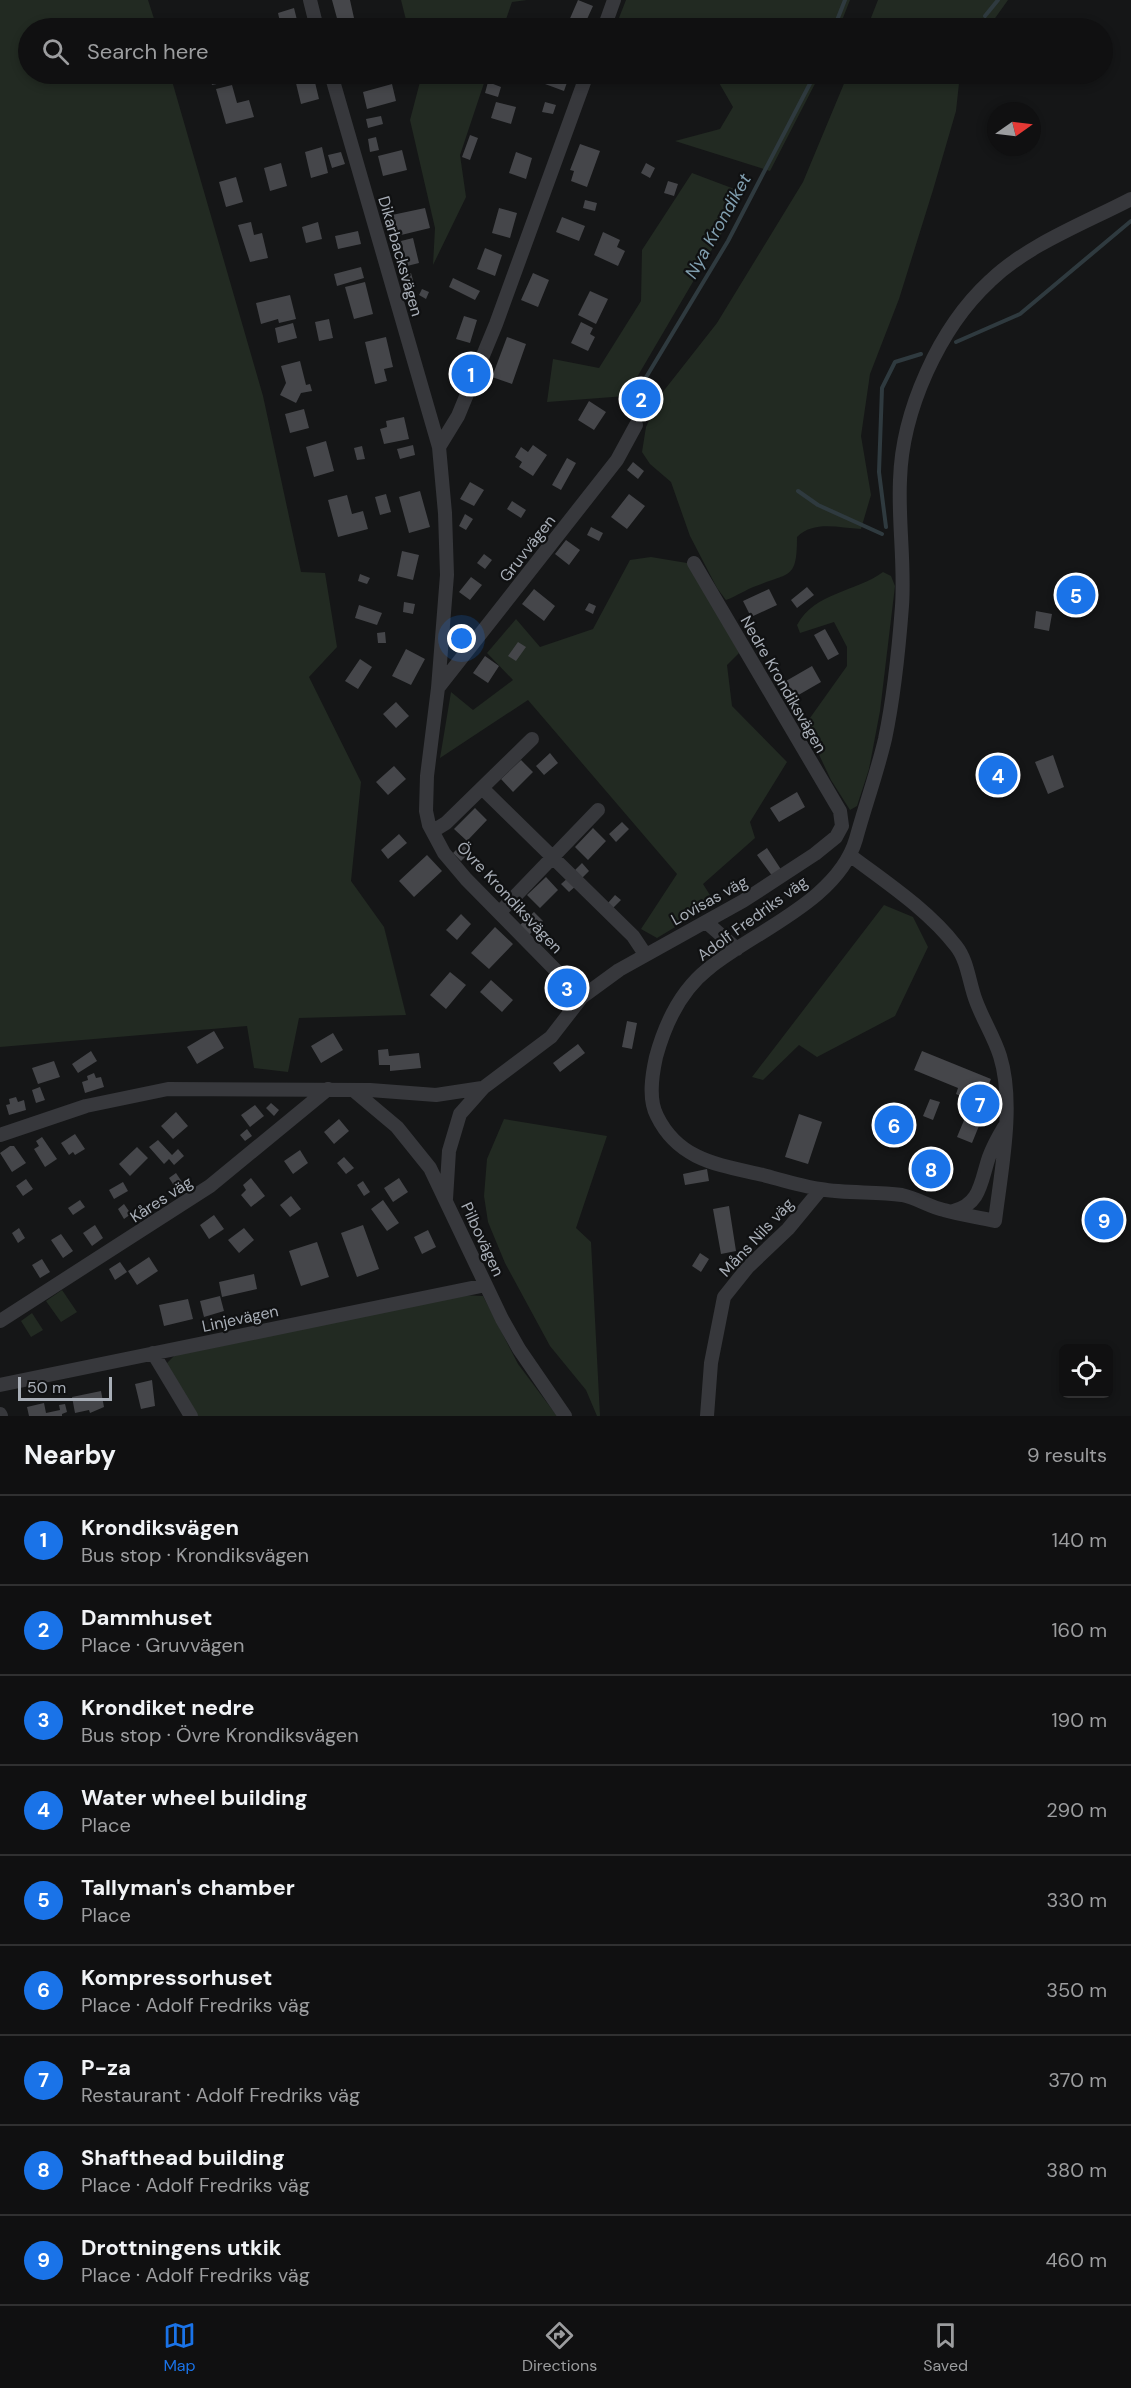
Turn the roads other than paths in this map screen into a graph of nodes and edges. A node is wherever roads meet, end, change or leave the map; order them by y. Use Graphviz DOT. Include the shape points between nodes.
graph roads {
  1 [pos="310,0"];
  2 [pos="614,0"];
  3 [pos="314,18"];
  4 [pos="608,18"];
  5 [pos="334,84"];
  6 [pos="583,84"];
  7 [pos="1130,200"];
  8 [pos="636,425"];
  9 [pos="439,447"];
  10 [pos="694,563"];
  11 [pos="438,688"];
  12 [pos="532,740"];
  13 [pos="482,788"];
  14 [pos="598,810"];
  15 [pos="843,823"];
  16 [pos="432,831"];
  17 [pos="553,856"];
  18 [pos="851,856"];
  19 [pos="500,912"];
  20 [pos="706,922"];
  21 [pos="737,949"];
  22 [pos="645,954"];
  23 [pos="582,997"];
  24 [pos="483,1088"];
  25 [pos="328,1089"];
  26 [pos="353,1090"];
  27 [pos="1005,1125"];
  28 [pos="0,1135"];
  29 [pos="821,1190"];
  30 [pos="446,1199"];
  31 [pos="942,1210"];
  32 [pos="486,1285"];
  33 [pos="0,1321"];
  34 [pos="153,1353"];
  35 [pos="0,1385"];
  36 [pos="191,1416"];
  37 [pos="566,1416"];
  38 [pos="707,1416"];
  1 -- 3 [label="street"];
  2 -- 4 [label="street"];
  5 -- 9 [label="street, Dikarbacksvägen"];
  6 -- 9 [label="street" via="496,324 458,416"];
  7 -- 18 [label="street, Adolf Fredriks väg" via="1065,232 989,281 971,301 921,383 906,432 900,477 902,606 885,738"];
  8 -- 11 [label="street, Gruvvägen" via="610,470"];
  9 -- 11 [label="street, Övre Krondiksvägen" via="447,575"];
  10 -- 15 [label="street, Nedre Krondiksvägen" via="840,811"];
  11 -- 16 [label="street, Övre Krondiksvägen" via="426,796"];
  12 -- 13 [label="street"];
  13 -- 16 [label="street" via="446,824"];
  13 -- 17 [label="street"];
  14 -- 17 [label="street"];
  15 -- 20 [label="street, Lovisas väg" via="836,837 807,860"];
  16 -- 19 [label="street, Övre Krondiksvägen" via="454,865"];
  17 -- 19 [label="street"];
  17 -- 22 [label="street" via="633,936"];
  18 -- 21 [label="street, Adolf Fredriks väg" via="796,911"];
  18 -- 27 [label="street" via="957,946 1000,1058"];
  19 -- 23 [label="street, Övre Krondiksvägen"];
  20 -- 21 [label="street"];
  20 -- 22 [label="street, Lovisas väg"];
  21 -- 29 [label="street, Adolf Fredriks väg" via="706,970 673,1011 653,1069 652,1097 657,1116 679,1144 696,1157"];
  22 -- 23 [label="street, Lovisas väg"];
  23 -- 24 [label="street" via="551,1037"];
  24 -- 26 [label="street" via="436,1095"];
  24 -- 30 [label="street" via="468,1102 456,1125 449,1151"];
  25 -- 26 [label="street"];
  25 -- 28 [label="street" via="152,1091 86,1106"];
  25 -- 33 [label="street, Kåres väg" via="210,1186"];
  26 -- 30 [label="street, Pilbovägen" via="379,1109 419,1151"];
  27 -- 31 [label="street" via="977,1196 968,1206"];
  27 -- 31 [label="street, Adolf Fredriks väg" via="995,1221"];
  29 -- 31 [label="street, Adolf Fredriks väg" via="905,1196"];
  29 -- 38 [label="street, Måns Nils väg" via="724,1297 711,1363"];
  30 -- 32 [label="street, Pilbovägen"];
  32 -- 34 [label="street, Linjevägen"];
  32 -- 37 [label="street, Pilbovägen" via="519,1349"];
  34 -- 35 [label="street, Linjevägen"];
  34 -- 36 [label="street"];
}
